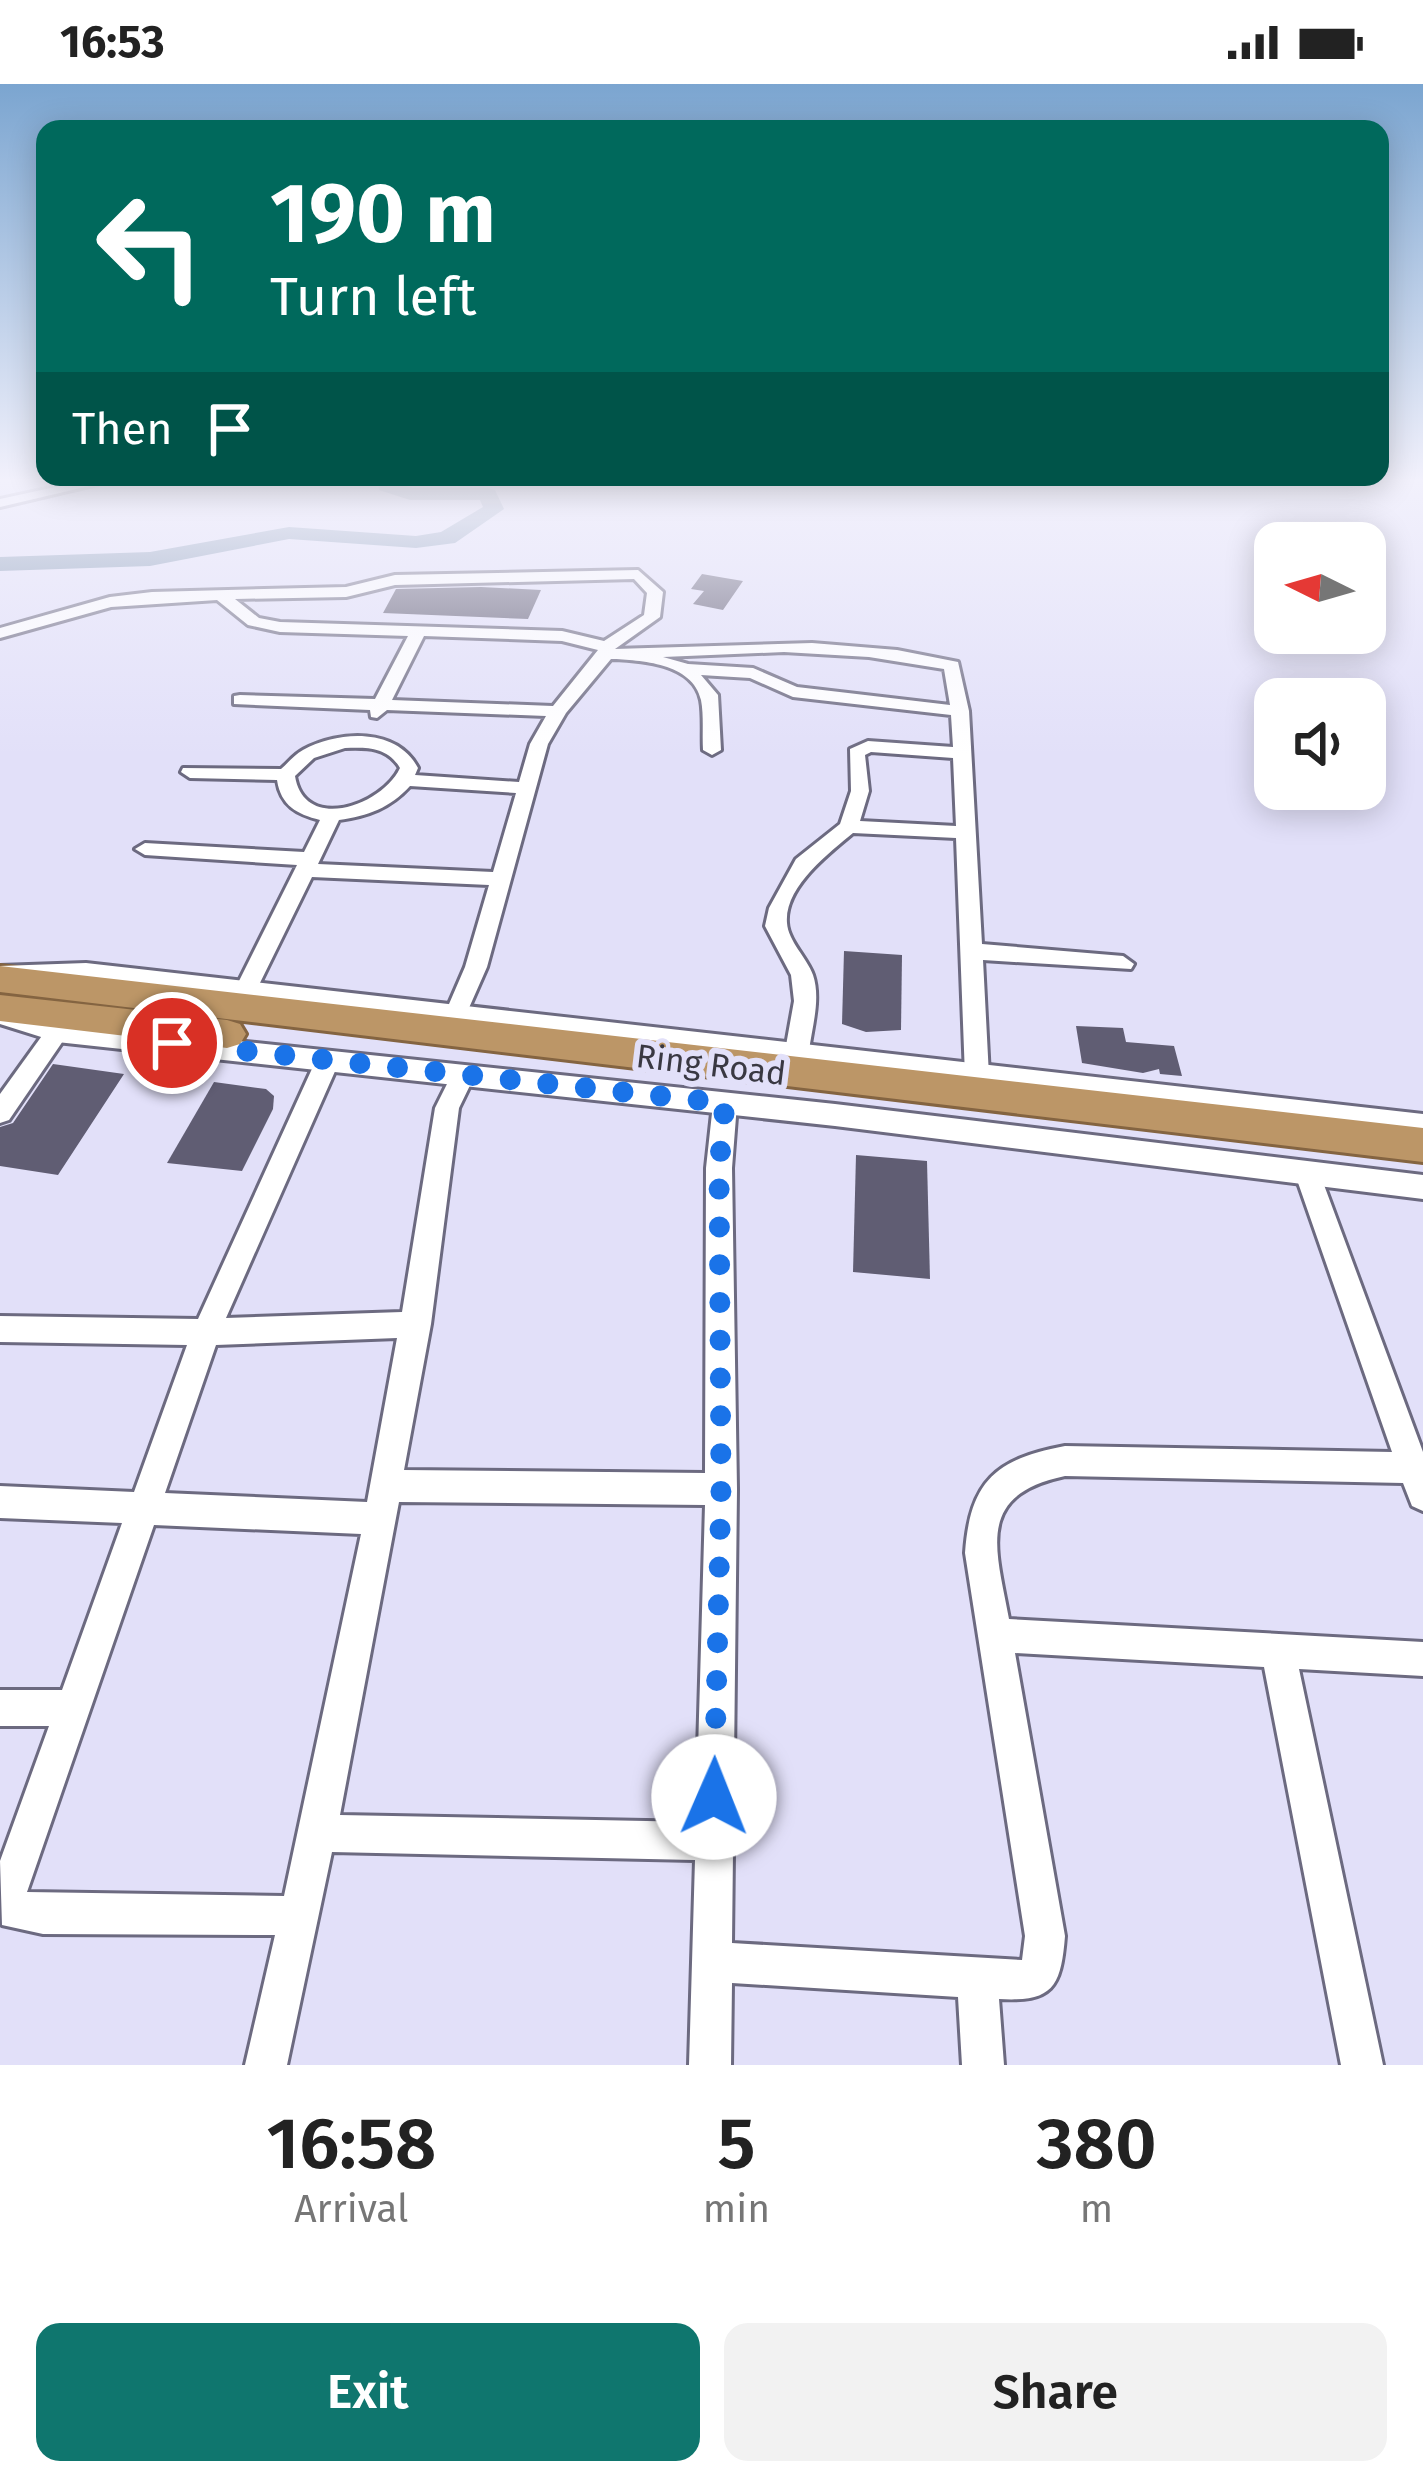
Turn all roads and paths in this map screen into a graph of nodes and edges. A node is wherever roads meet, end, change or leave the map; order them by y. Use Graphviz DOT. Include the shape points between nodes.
graph roads {
  1 [pos="220,595"];
  2 [pos="418,632"];
  3 [pos="0,633"];
  4 [pos="606,650"];
  5 [pos="635,655"];
  6 [pos="687,669"];
  7 [pos="240,700"];
  8 [pos="383,704"];
  9 [pos="558,711"];
  10 [pos="960,711"];
  11 [pos="361,741"];
  12 [pos="712,750"];
  13 [pos="958,753"];
  14 [pos="190,772"];
  15 [pos="286,775"];
  16 [pos="407,780"];
  17 [pos="528,788"];
  18 [pos="332,815"];
  19 [pos="849,827"];
  20 [pos="963,832"];
  21 [pos="145,849"];
  22 [pos="309,864"];
  23 [pos="503,879"];
  24 [pos="970,951"];
  25 [pos="1124,964"];
  26 [pos="0,977"];
  27 [pos="244,991"];
  28 [pos="0,1011"];
  29 [pos="458,1011"];
  30 [pos="57,1032"];
  31 [pos="797,1051"];
  32 [pos="328,1060"];
  33 [pos="463,1075"];
  34 [pos="977,1076"];
  35 [pos="725,1103"];
  36 [pos="0,1113"];
  37 [pos="1423,1125"];
  38 [pos="1423,1144"];
  39 [pos="1423,1168"];
  40 [pos="1308,1174"];
  41 [pos="1423,1187"];
  42 [pos="417,1324"];
  43 [pos="0,1329"];
  44 [pos="206,1332"];
  45 [pos="1419,1482"];
  46 [pos="721,1489"];
  47 [pos="0,1502"];
  48 [pos="383,1503"];
  49 [pos="143,1508"];
  50 [pos="997,1634"];
  51 [pos="1278,1651"];
  52 [pos="1423,1659"];
  53 [pos="0,1708"];
  54 [pos="71,1708"];
  55 [pos="319,1833"];
  56 [pos="713,1841"];
  57 [pos="299,1916"];
  58 [pos="712,1962"];
  59 [pos="977,1981"];
  60 [pos="266,2065"];
  61 [pos="710,2065"];
  62 [pos="983,2065"];
  63 [pos="1362,2065"];
  1 -- 2 [label="street" via="254,622 280,627"];
  1 -- 3 [label="street" via="110,602"];
  1 -- 4 [label="street" via="346,592 395,580 638,574 656,592 652,617"];
  2 -- 4 [label="street" via="562,636"];
  2 -- 8 [label="street"];
  4 -- 5 [label="street"];
  4 -- 9 [label="street"];
  5 -- 6 [label="street"];
  5 -- 10 [label="street" via="770,648 918,658 952,666"];
  6 -- 10 [label="street" via="753,673 794,692"];
  6 -- 12 [label="street" via="709,695"];
  7 -- 8 [label="street"];
  8 -- 9 [label="street"];
  8 -- 11 [label="street"];
  9 -- 17 [label="street"];
  10 -- 13 [label="street"];
  11 -- 15 [label="street" via="308,754"];
  11 -- 16 [label="street" via="405,758"];
  13 -- 19 [label="street" via="860,748"];
  13 -- 20 [label="street"];
  14 -- 15 [label="street"];
  15 -- 18 [label="street" via="297,805"];
  16 -- 17 [label="street"];
  16 -- 18 [label="street" via="385,801"];
  17 -- 23 [label="street"];
  18 -- 22 [label="street"];
  19 -- 20 [label="street"];
  19 -- 31 [label="street" via="803,864 779,908 776,926 802,975"];
  20 -- 24 [label="street"];
  21 -- 22 [label="street"];
  22 -- 23 [label="street"];
  22 -- 27 [label="street"];
  23 -- 29 [label="street"];
  24 -- 25 [label="street"];
  24 -- 34 [label="street"];
  26 -- 27 [label="street" via="86,972"];
  26 -- 38 [label="highway, Ring Road"];
  27 -- 29 [label="street"];
  28 -- 30 [label="street"];
  28 -- 39 [label="highway, Ring Road"];
  29 -- 31 [label="street"];
  30 -- 32 [label="street"];
  30 -- 36 [label="street"];
  31 -- 34 [label="street"];
  32 -- 33 [label="street"];
  32 -- 44 [label="street"];
  33 -- 35 [label="street"];
  33 -- 42 [label="street" via="447,1108"];
  34 -- 37 [label="street"];
  35 -- 40 [label="street"];
  35 -- 46 [label="street"];
  40 -- 41 [label="street"];
  40 -- 45 [label="street"];
  42 -- 44 [label="street"];
  42 -- 48 [label="street"];
  43 -- 44 [label="street"];
  44 -- 49 [label="street"];
  45 -- 50 [label="street" via="1065,1461 1034,1466 990,1496 981,1523"];
  46 -- 48 [label="street"];
  46 -- 56 [label="street"];
  47 -- 49 [label="street"];
  48 -- 49 [label="street"];
  48 -- 55 [label="street"];
  49 -- 54 [label="street"];
  50 -- 51 [label="street"];
  50 -- 59 [label="street" via="1045,1936 1032,1981"];
  51 -- 52 [label="street"];
  51 -- 63 [label="street"];
  53 -- 54 [label="street"];
  54 -- 57 [label="street" via="8,1892 16,1911"];
  55 -- 56 [label="street"];
  55 -- 57 [label="street"];
  56 -- 58 [label="street"];
  57 -- 60 [label="street"];
  58 -- 59 [label="street"];
  58 -- 61 [label="street"];
  59 -- 62 [label="street"];
}
